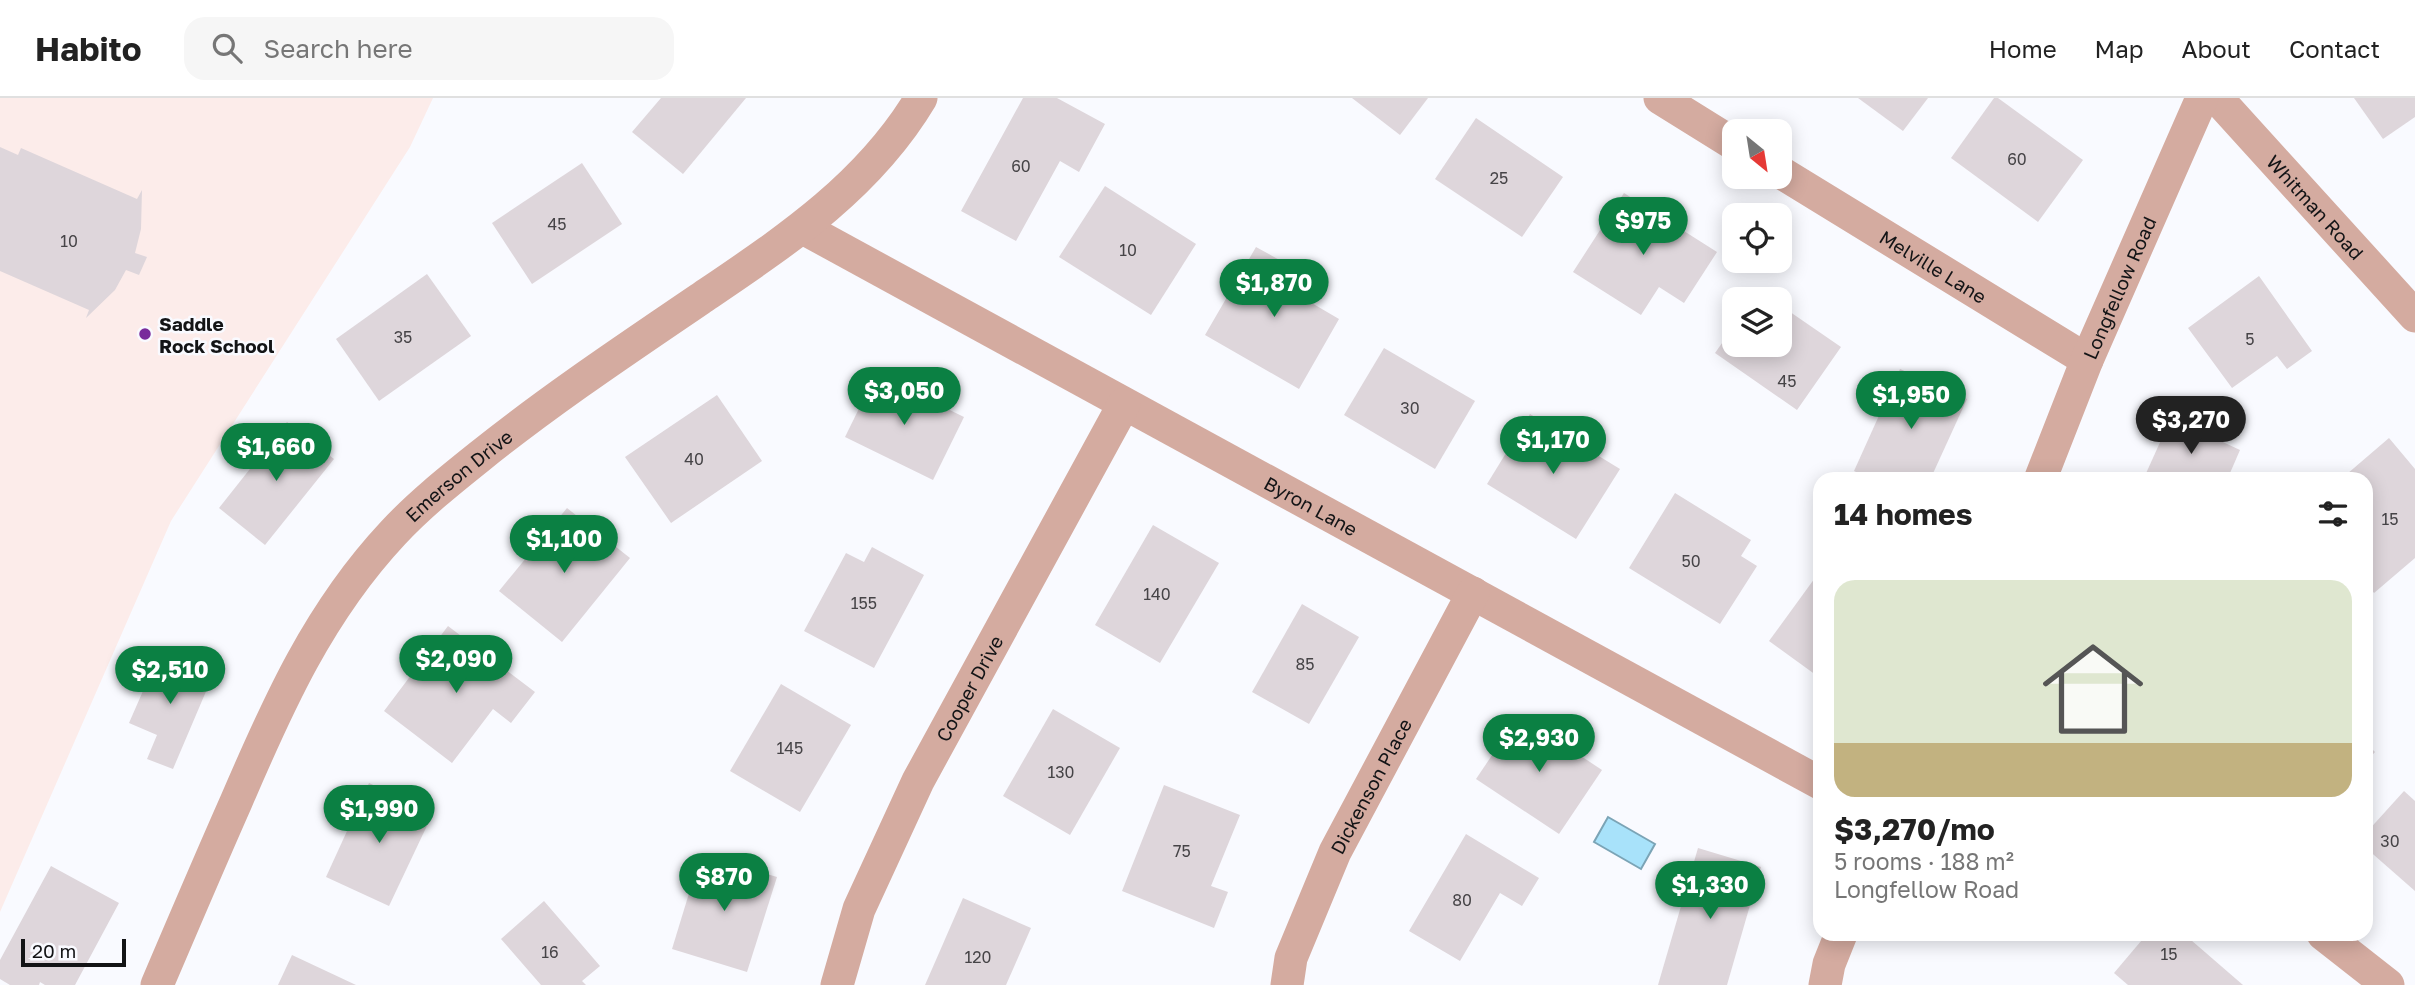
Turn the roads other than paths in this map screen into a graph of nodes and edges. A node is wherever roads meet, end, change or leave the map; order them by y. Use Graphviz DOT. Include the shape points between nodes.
graph roads {
  1 [pos="921,98"];
  2 [pos="1660,98"];
  3 [pos="2202,98"];
  4 [pos="2217,98"];
  5 [pos="1722,137"];
  6 [pos="1792,179"];
  7 [pos="803,228"];
  8 [pos="2415,316"];
  9 [pos="2087,360"];
  10 [pos="1124,404"];
  11 [pos="2043,472"];
  12 [pos="1473,593"];
  13 [pos="1813,779"];
  14 [pos="1838,941"];
  15 [pos="2332,941"];
  16 [pos="156,985"];
  17 [pos="837,985"];
  18 [pos="1287,985"];
  19 [pos="1825,985"];
  20 [pos="2389,985"];
  1 -- 7 [label="street, Emerson Drive" via="869,168"];
  2 -- 5 [label="street"];
  3 -- 9 [label="street, Longfellow Road"];
  4 -- 8 [label="street, Whitman Road"];
  6 -- 9 [label="street, Melville Lane"];
  7 -- 10 [label="street, Byron Lane"];
  7 -- 16 [label="street, Emerson Drive" via="512,431 394,532 353,580 313,639 274,713"];
  9 -- 11 [label="street, Longfellow Road"];
  10 -- 12 [label="street, Byron Lane"];
  10 -- 17 [label="street, Cooper Drive" via="918,781 859,909"];
  12 -- 13 [label="street, Byron Lane"];
  12 -- 18 [label="street, Dickenson Place" via="1335,852 1291,958"];
  14 -- 19 [label="street"];
  15 -- 20 [label="street"];
}
